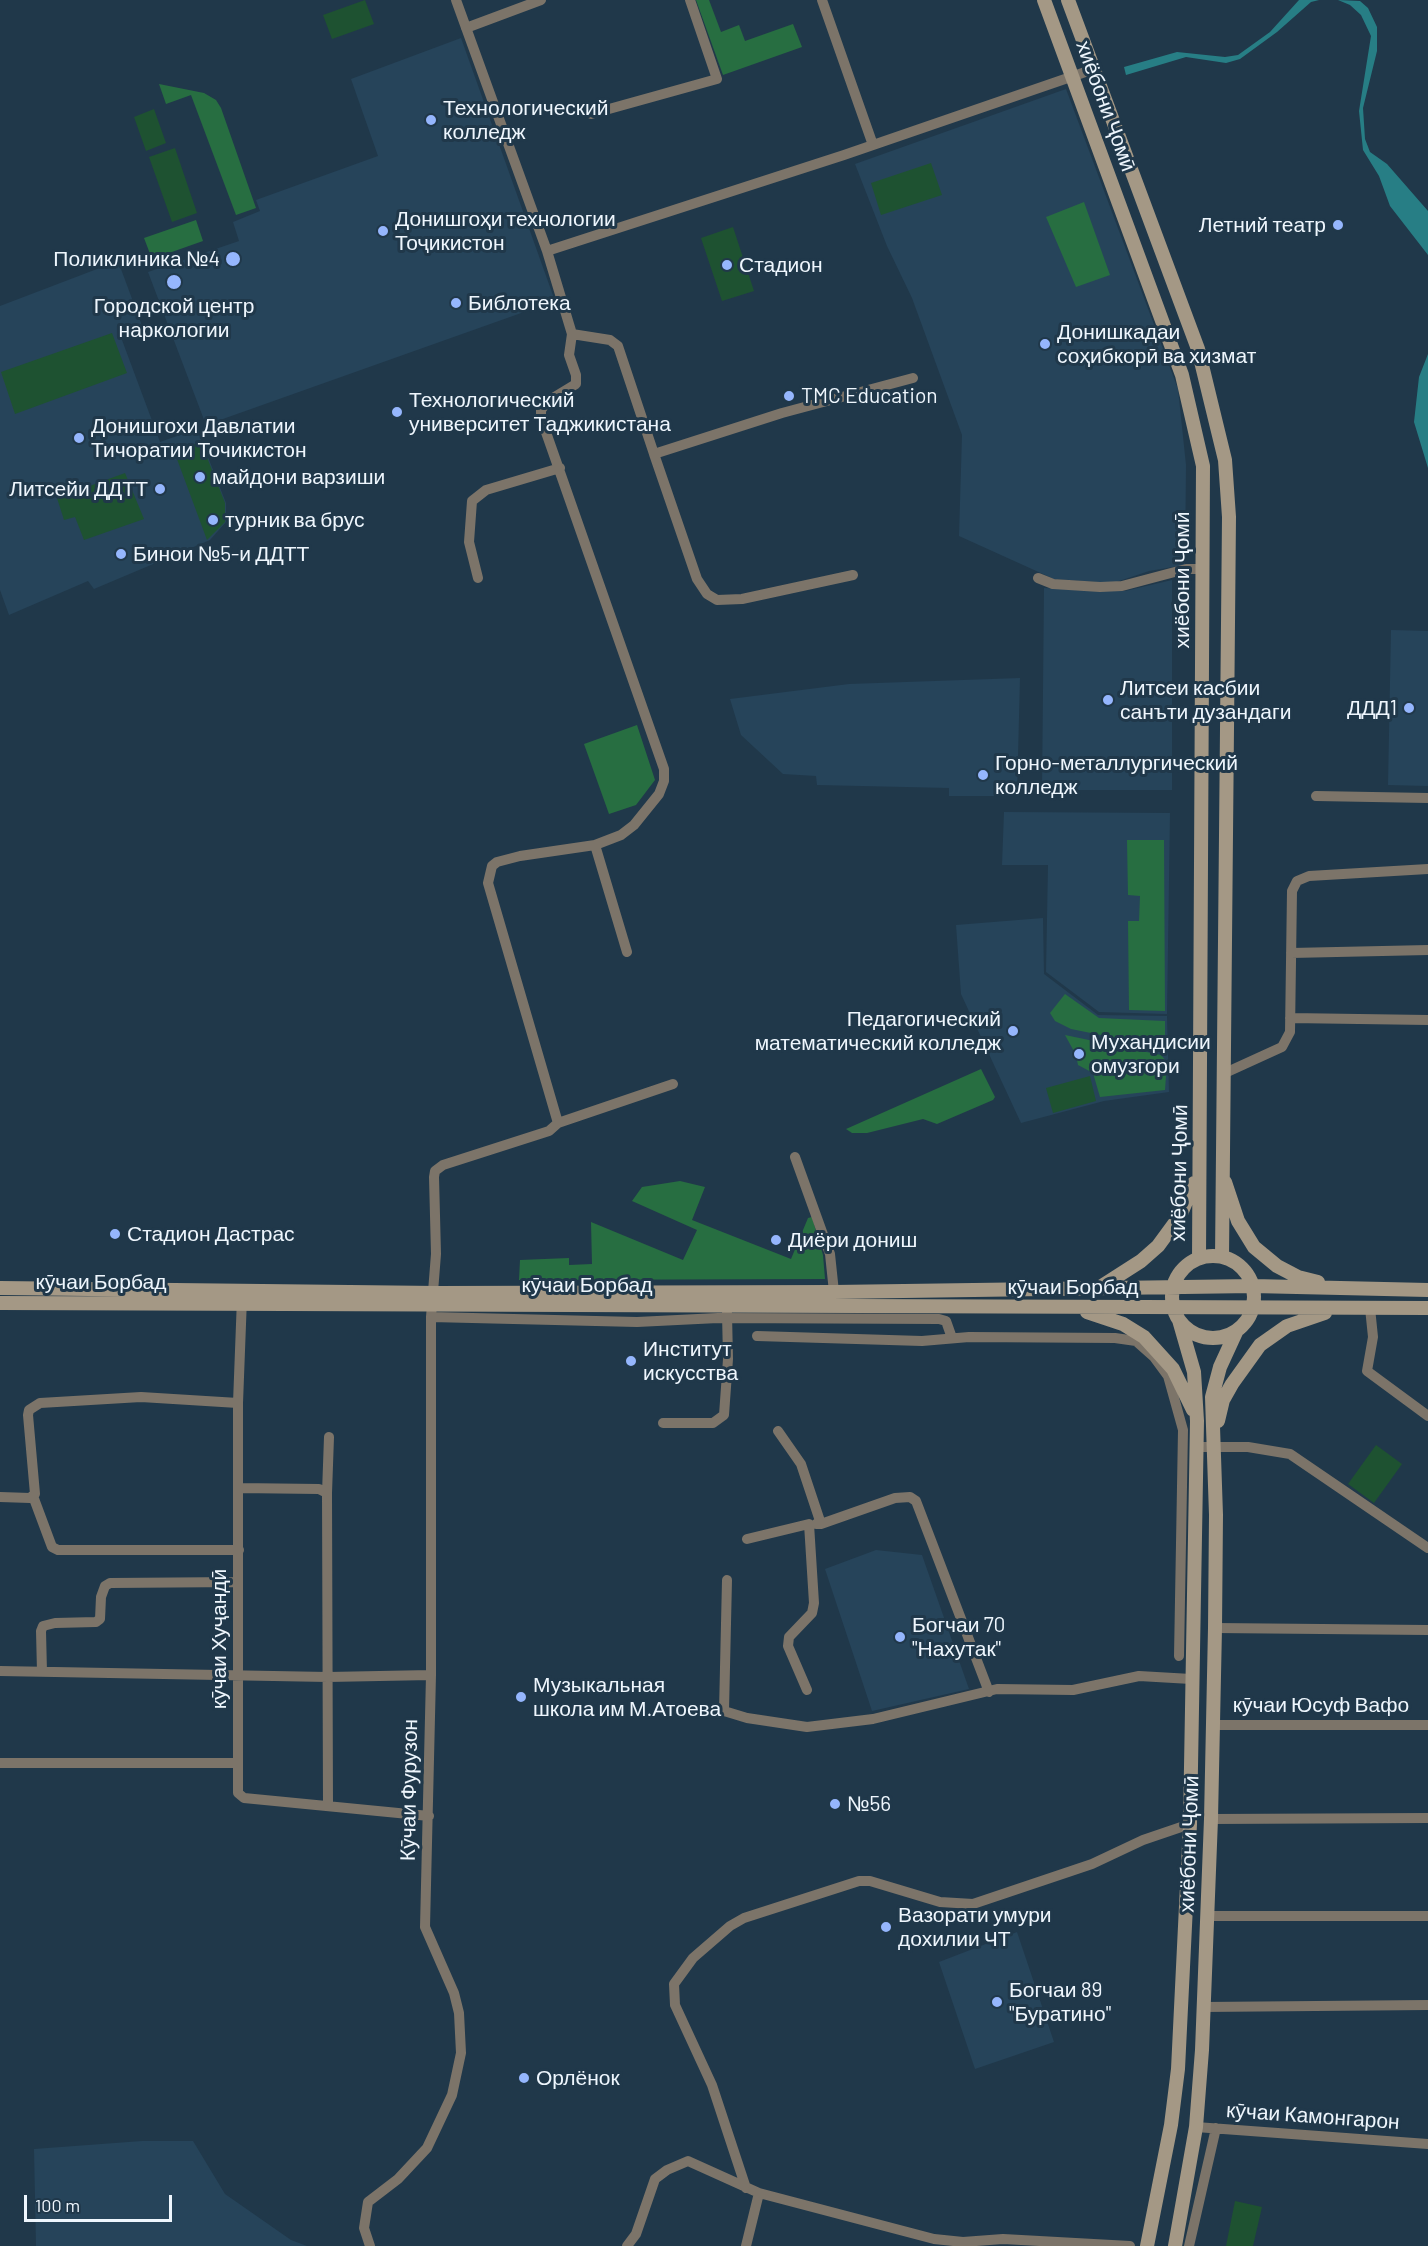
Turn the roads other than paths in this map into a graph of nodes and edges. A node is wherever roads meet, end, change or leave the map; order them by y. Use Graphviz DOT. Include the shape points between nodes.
graph roads {
  1 [pos="456,0"];
  2 [pos="542,0"];
  3 [pos="690,0"];
  4 [pos="822,0"];
  5 [pos="1044,0"];
  6 [pos="1068,0"];
  7 [pos="466,28"];
  8 [pos="1094,69"];
  9 [pos="1073,78"];
  10 [pos="591,114"];
  11 [pos="873,145"];
  12 [pos="547,251"];
  13 [pos="572,334"];
  14 [pos="913,378"];
  15 [pos="654,454"];
  16 [pos="560,468"];
  17 [pos="1200,569"];
  18 [pos="853,575"];
  19 [pos="478,578"];
  20 [pos="1038,578"];
  21 [pos="1203,690"];
  22 [pos="1228,692"];
  23 [pos="1316,796"];
  24 [pos="1428,798"];
  25 [pos="595,845"];
  26 [pos="1428,869"];
  27 [pos="1428,950"];
  28 [pos="627,952"];
  29 [pos="1291,953"];
  30 [pos="1290,1018"];
  31 [pos="1428,1020"];
  32 [pos="1225,1074"];
  33 [pos="673,1084"];
  34 [pos="558,1123"];
  35 [pos="795,1157"];
  36 [pos="1222,1170"];
  37 [pos="1198,1172"];
  38 [pos="1222,1257"];
  39 [pos="1199,1258"];
  40 [pos="1253,1286"];
  41 [pos="1101,1287"];
  42 [pos="0,1288"];
  43 [pos="1173,1288"];
  44 [pos="1337,1288"];
  45 [pos="1428,1290"];
  46 [pos="834,1292"];
  47 [pos="242,1297"];
  48 [pos="0,1303"];
  49 [pos="432,1305"];
  50 [pos="1073,1308"];
  51 [pos="1342,1308"];
  52 [pos="1370,1308"];
  53 [pos="1428,1308"];
  54 [pos="1252,1309"];
  55 [pos="727,1313"];
  56 [pos="1176,1314"];
  57 [pos="1237,1330"];
  58 [pos="1132,1335"];
  59 [pos="757,1336"];
  60 [pos="952,1338"];
  61 [pos="1169,1371"];
  62 [pos="238,1403"];
  63 [pos="1428,1416"];
  64 [pos="1197,1421"];
  65 [pos="663,1423"];
  66 [pos="778,1431"];
  67 [pos="329,1437"];
  68 [pos="1214,1441"];
  69 [pos="1196,1447"];
  70 [pos="238,1488"];
  71 [pos="327,1493"];
  72 [pos="33,1496"];
  73 [pos="0,1497"];
  74 [pos="1188,1514"];
  75 [pos="810,1524"];
  76 [pos="821,1524"];
  77 [pos="747,1539"];
  78 [pos="1428,1548"];
  79 [pos="238,1550"];
  80 [pos="727,1580"];
  81 [pos="238,1582"];
  82 [pos="1215,1628"];
  83 [pos="1428,1630"];
  84 [pos="1179,1656"];
  85 [pos="0,1671"];
  86 [pos="42,1672"];
  87 [pos="431,1675"];
  88 [pos="238,1676"];
  89 [pos="328,1677"];
  90 [pos="1191,1679"];
  91 [pos="807,1690"];
  92 [pos="989,1692"];
  93 [pos="1213,1725"];
  94 [pos="1428,1725"];
  95 [pos="238,1762"];
  96 [pos="0,1763"];
  97 [pos="328,1804"];
  98 [pos="429,1816"];
  99 [pos="1428,1818"];
  100 [pos="1211,1819"];
  101 [pos="1190,1824"];
  102 [pos="1207,1916"];
  103 [pos="1428,1916"];
  104 [pos="1184,1937"];
  105 [pos="1206,1939"];
  106 [pos="1428,2005"];
  107 [pos="1203,2007"];
  108 [pos="1196,2127"];
  109 [pos="1216,2128"];
  110 [pos="1428,2144"];
  111 [pos="746,2188"];
  112 [pos="759,2193"];
  113 [pos="1042,2244"];
  114 [pos="370,2246"];
  115 [pos="627,2246"];
  116 [pos="746,2246"];
  117 [pos="1130,2246"];
  118 [pos="1147,2246"];
  119 [pos="1175,2246"];
  120 [pos="1189,2246"];
  1 -- 7 [label="street"];
  2 -- 7 [label="street"];
  3 -- 10 [label="street" via="717,79"];
  4 -- 11 [label="street"];
  5 -- 9 [label="main road, хиёбони Ҷомӣ"];
  6 -- 8 [label="main road, хиёбони Ҷомӣ"];
  7 -- 12 [label="street"];
  8 -- 9 [label="street"];
  8 -- 22 [label="main road, хиёбони Ҷомӣ" via="1198,349 1217,421 1229,507"];
  9 -- 11 [label="street"];
  9 -- 21 [label="main road, хиёбони Ҷомӣ" via="1156,299 1196,430 1203,466"];
  11 -- 12 [label="street"];
  12 -- 13 [label="street"];
  13 -- 15 [label="street" via="610,340 618,346"];
  13 -- 16 [label="street" via="569,355 576,384 548,401 541,413"];
  14 -- 15 [label="street" via="782,413"];
  15 -- 18 [label="street" via="697,579 707,594 717,600 742,598"];
  16 -- 19 [label="street" via="486,490 472,501 470,542"];
  16 -- 25 [label="street" via="664,769 659,794 634,825"];
  17 -- 20 [label="street" via="1100,588 1053,584"];
  21 -- 22 [label="main road"];
  21 -- 37 [label="main road, хиёбони Ҷомӣ"];
  22 -- 32 [label="main road, хиёбони Ҷомӣ"];
  23 -- 24 [label="street"];
  25 -- 28 [label="street"];
  25 -- 34 [label="street" via="497,862 488,876"];
  26 -- 29 [label="street" via="1299,879 1292,891"];
  27 -- 29 [label="street"];
  29 -- 30 [label="street"];
  30 -- 31 [label="street"];
  30 -- 32 [label="street" via="1290,1032 1282,1047"];
  32 -- 36 [label="main road, хиёбони Ҷомӣ"];
  33 -- 34 [label="street"];
  34 -- 49 [label="street, Кӯчаи Фурузон" via="549,1131 443,1165 435,1171"];
  35 -- 46 [label="street" via="830,1254"];
  36 -- 38 [label="main road, хиёбони Ҷомӣ"];
  36 -- 44 [label="main road" via="1238,1221 1254,1247 1298,1277"];
  37 -- 39 [label="main road, хиёбони Ҷомӣ"];
  37 -- 41 [label="main road" via="1180,1216 1158,1246"];
  38 -- 39 [label="main road"];
  38 -- 40 [label="main road" via="1242,1269"];
  39 -- 43 [label="main road" via="1178,1275"];
  40 -- 43 [label="main road, кӯчаи Борбад"];
  40 -- 44 [label="main road, кӯчаи Борбад"];
  40 -- 54 [label="main road"];
  41 -- 43 [label="main road, кӯчаи Борбад"];
  41 -- 46 [label="main road, кӯчаи Борбад"];
  42 -- 47 [label="main road, кӯчаи Борбад"];
  43 -- 56 [label="main road"];
  44 -- 45 [label="main road, кӯчаи Борбад"];
  46 -- 49 [label="main road, кӯчаи Борбад"];
  47 -- 48 [label="main road, кӯчаи Борбад"];
  47 -- 49 [label="main road, кӯчаи Борбад"];
  47 -- 62 [label="street, кӯчаи Хуҷандӣ"];
  49 -- 55 [label="main road, кӯчаи Борбад"];
  49 -- 87 [label="street, Кӯчаи Фурузон"];
  50 -- 55 [label="main road, кӯчаи Борбад"];
  50 -- 56 [label="main road, кӯчаи Борбад"];
  50 -- 58 [label="main road" via="1123,1324"];
  51 -- 52 [label="main road, кӯчаи Борбад"];
  51 -- 54 [label="main road, кӯчаи Борбад"];
  51 -- 68 [label="main road" via="1287,1326 1260,1345 1242,1366 1223,1401"];
  52 -- 53 [label="main road, кӯчаи Борбад"];
  52 -- 63 [label="street" via="1373,1337 1367,1371"];
  54 -- 56 [label="main road, кӯчаи Борбад"];
  54 -- 57 [label="main road"];
  55 -- 60 [label="street" via="939,1319 946,1321"];
  55 -- 65 [label="street" via="729,1359 724,1415 713,1423"];
  56 -- 57 [label="main road" via="1200,1336 1226,1336"];
  56 -- 64 [label="main road, хиёбони Ҷомӣ" via="1194,1372"];
  57 -- 68 [label="main road" via="1212,1397"];
  58 -- 60 [label="street"];
  58 -- 61 [label="main road"];
  59 -- 60 [label="street" via="922,1341"];
  61 -- 64 [label="main road"];
  61 -- 74 [label="street" via="1183,1430"];
  62 -- 70 [label="street, кӯчаи Хуҷандӣ"];
  62 -- 72 [label="street" via="141,1397 40,1403 28,1415"];
  64 -- 69 [label="main road, хиёбони Ҷомӣ"];
  66 -- 76 [label="street" via="801,1464"];
  67 -- 71 [label="street"];
  68 -- 69 [label="street"];
  68 -- 78 [label="street" via="1290,1454"];
  68 -- 82 [label="main road, хиёбони Ҷомӣ"];
  69 -- 74 [label="main road, хиёбони Ҷомӣ"];
  70 -- 71 [label="street"];
  70 -- 79 [label="street, кӯчаи Хуҷандӣ"];
  71 -- 89 [label="street"];
  72 -- 73 [label="street"];
  72 -- 79 [label="street" via="52,1547 58,1550"];
  74 -- 84 [label="street"];
  74 -- 90 [label="main road, хиёбони Ҷомӣ"];
  75 -- 76 [label="street"];
  75 -- 77 [label="street"];
  75 -- 91 [label="street" via="814,1603 812,1613 789,1637 788,1646"];
  76 -- 92 [label="street" via="895,1498 910,1497 916,1501"];
  79 -- 81 [label="street, кӯчаи Хуҷандӣ"];
  80 -- 92 [label="street" via="724,1711 729,1714 807,1727 873,1719"];
  81 -- 86 [label="street" via="111,1583 105,1586 100,1619 96,1622 43,1626"];
  81 -- 88 [label="street, кӯчаи Хуҷандӣ"];
  82 -- 83 [label="street"];
  82 -- 93 [label="main road, хиёбони Ҷомӣ"];
  85 -- 86 [label="street"];
  86 -- 88 [label="street"];
  87 -- 89 [label="street"];
  87 -- 98 [label="street, Кӯчаи Фурузон"];
  88 -- 89 [label="street"];
  88 -- 95 [label="street, кӯчаи Хуҷандӣ"];
  89 -- 97 [label="street"];
  90 -- 92 [label="street" via="1139,1676 1073,1690"];
  90 -- 101 [label="main road, хиёбони Ҷомӣ"];
  93 -- 94 [label="street, кӯчаи Юсуф Вафо"];
  93 -- 100 [label="main road, хиёбони Ҷомӣ"];
  95 -- 96 [label="street"];
  95 -- 97 [label="street, кӯчаи Хуҷандӣ" via="238,1793 244,1798"];
  97 -- 98 [label="street, кӯчаи Хуҷандӣ"];
  98 -- 114 [label="street, Кӯчаи Фурузон" via="425,1927 459,2013 458,2077 427,2148 398,2179 368,2202 364,2228"];
  99 -- 100 [label="street"];
  100 -- 102 [label="main road, хиёбони Ҷомӣ"];
  101 -- 104 [label="main road, хиёбони Ҷомӣ"];
  101 -- 111 [label="street" via="1092,1864 973,1904 940,1902 859,1881 730,1926 693,1959 674,1984 675,2005 712,2085"];
  102 -- 103 [label="street"];
  102 -- 105 [label="main road, хиёбони Ҷомӣ"];
  104 -- 105 [label="main road"];
  104 -- 118 [label="main road, хиёбони Ҷомӣ" via="1178,2069"];
  105 -- 107 [label="main road, хиёбони Ҷомӣ"];
  106 -- 107 [label="street"];
  107 -- 108 [label="main road, хиёбони Ҷомӣ"];
  108 -- 109 [label="street, кӯчаи Камонгарон"];
  108 -- 119 [label="main road, хиёбони Ҷомӣ"];
  109 -- 110 [label="street, кӯчаи Камонгарон"];
  109 -- 120 [label="street"];
  111 -- 112 [label="street"];
  111 -- 115 [label="street" via="688,2161 673,2166 656,2179 636,2234"];
  112 -- 113 [label="street" via="934,2240"];
  112 -- 116 [label="street"];
  113 -- 117 [label="street"];
}
